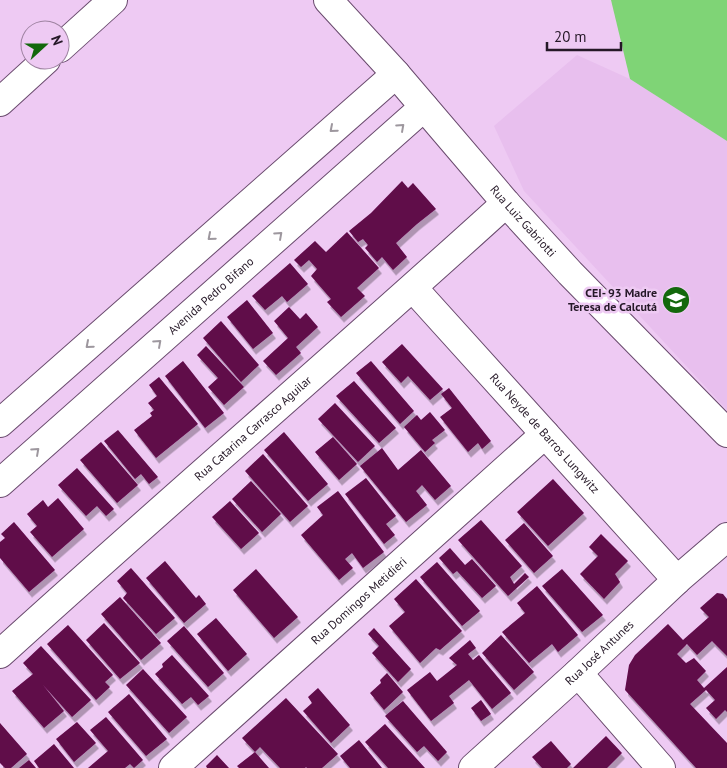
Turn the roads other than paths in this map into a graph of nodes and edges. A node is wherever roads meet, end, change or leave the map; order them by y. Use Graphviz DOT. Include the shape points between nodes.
graph roads {
  1 [pos="113,0"];
  2 [pos="328,0"];
  3 [pos="70,39"];
  4 [pos="35,70"];
  5 [pos="396,74"];
  6 [pos="0,102"];
  7 [pos="424,107"];
  8 [pos="506,203"];
  9 [pos="412,288"];
  10 [pos="0,424"];
  11 [pos="727,433"];
  12 [pos="545,434"];
  13 [pos="0,483"];
  14 [pos="724,546"];
  15 [pos="677,580"];
  16 [pos="0,654"];
  17 [pos="578,673"];
  18 [pos="173,768"];
  19 [pos="473,768"];
  20 [pos="661,768"];
  1 -- 3 [label="street"];
  2 -- 5 [label="street, Rua Luiz Gabriotti"];
  4 -- 6 [label="street"];
  5 -- 7 [label="street, Rua Luiz Gabriotti"];
  5 -- 10 [label="street, one-way"];
  7 -- 8 [label="street, Rua Luiz Gabriotti"];
  13 -- 7 [label="street, Avenida Pedro Bifano, one-way"];
  8 -- 9 [label="street, Rua Catarina Carrasco Aguilar"];
  8 -- 11 [label="street, Rua Luiz Gabriotti"];
  9 -- 12 [label="street, Rua Neyde de Barros Lungwitz"];
  9 -- 16 [label="street, Rua Catarina Carrasco Aguilar"];
  12 -- 15 [label="street, Rua Neyde de Barros Lungwitz"];
  12 -- 18 [label="street, Rua Domingos Metidieri"];
  14 -- 15 [label="street, Rua José Antunes"];
  15 -- 17 [label="street, Rua José Antunes"];
  17 -- 19 [label="street, Rua José Antunes"];
  17 -- 20 [label="street"];
}
